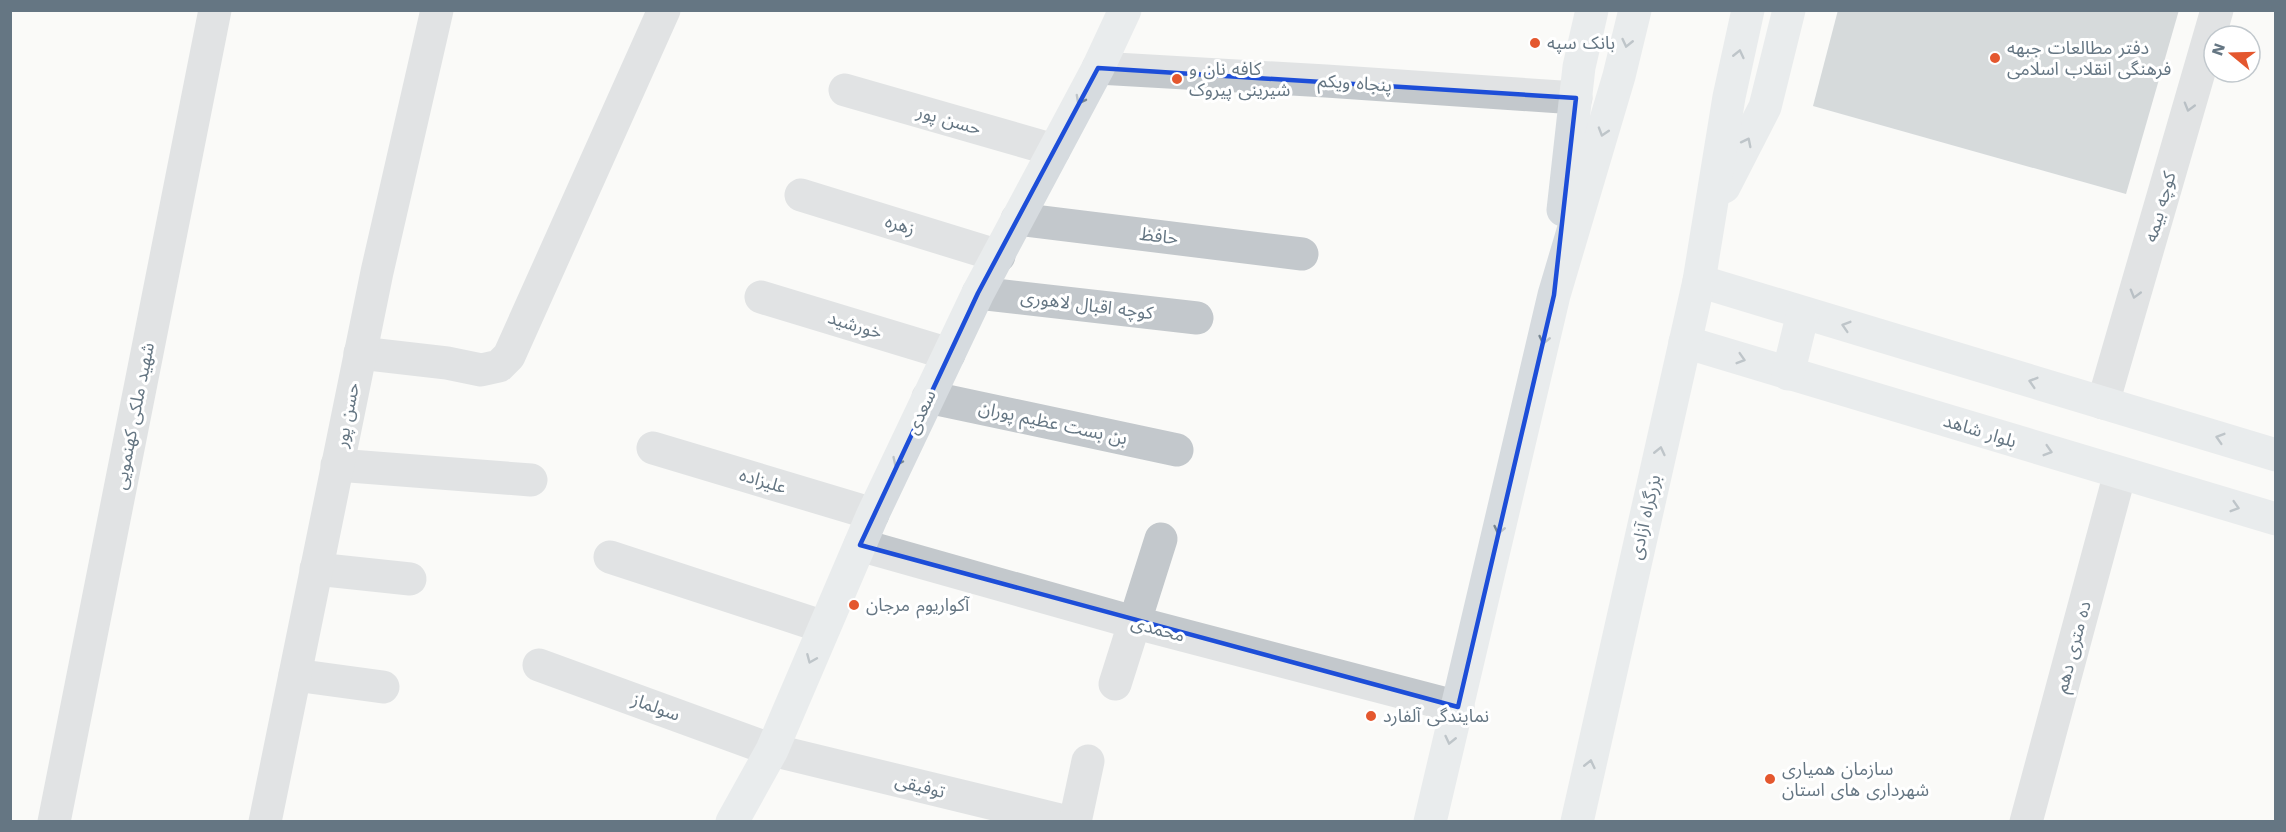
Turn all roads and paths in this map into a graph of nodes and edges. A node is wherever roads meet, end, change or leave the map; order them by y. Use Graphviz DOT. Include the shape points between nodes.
graph roads {
  1 [pos="215,10"];
  2 [pos="437,10"];
  3 [pos="664,10"];
  4 [pos="1125,10"];
  5 [pos="1592,10"];
  6 [pos="1635,10"];
  7 [pos="1748,10"];
  8 [pos="1789,10"];
  9 [pos="2217,10"];
  10 [pos="1098,68"];
  11 [pos="845,90"];
  12 [pos="1576,98"];
  13 [pos="1054,150"];
  14 [pos="801,195"];
  15 [pos="1711,213"];
  16 [pos="1017,219"];
  17 [pos="1302,254"];
  18 [pos="999,256"];
  19 [pos="1699,280"];
  20 [pos="978,293"];
  21 [pos="1554,295"];
  22 [pos="761,297"];
  23 [pos="1803,313"];
  24 [pos="1197,318"];
  25 [pos="1685,342"];
  26 [pos="360,353"];
  27 [pos="949,354"];
  28 [pos="1788,374"];
  29 [pos="928,397"];
  30 [pos="2103,403"];
  31 [pos="653,448"];
  32 [pos="1177,450"];
  33 [pos="2276,455"];
  34 [pos="337,465"];
  35 [pos="2120,473"];
  36 [pos="531,480"];
  37 [pos="873,514"];
  38 [pos="2276,519"];
  39 [pos="1161,540"];
  40 [pos="860,545"];
  41 [pos="610,557"];
  42 [pos="316,569"];
  43 [pos="410,579"];
  44 [pos="1133,622"];
  45 [pos="824,627"];
  46 [pos="539,665"];
  47 [pos="295,675"];
  48 [pos="1114,684"];
  49 [pos="383,687"];
  50 [pos="1458,707"];
  51 [pos="772,750"];
  52 [pos="1088,761"];
  53 [pos="1007,815"];
  54 [pos="54,822"];
  55 [pos="265,822"];
  56 [pos="732,822"];
  57 [pos="1068,822"];
  58 [pos="1075,822"];
  59 [pos="1430,822"];
  60 [pos="1577,822"];
  61 [pos="2026,822"];
  1 -- 54 [label="street, شهید ملکی کهنمویی"];
  2 -- 26 [label="street, حسن پور"];
  3 -- 26 [label="street" via="509,356 499,366 481,370"];
  4 -- 10 [label="main road, سعدی"];
  5 -- 12 [label="main road"];
  6 -- 21 [label="main road, one-way"];
  15 -- 7 [label="main road, بزرگراه آزادی, one-way" via="1729,97"];
  15 -- 8 [label="main road, بزرگراه آزادی, one-way" via="1765,107"];
  9 -- 30 [label="street, کوچه بیمه, one-way"];
  10 -- 12 [label="street, پنجاه ویکم"];
  10 -- 13 [label="main road, سعدی, one-way"];
  11 -- 13 [label="street, حسن پور"];
  12 -- 21 [label="main road"];
  13 -- 16 [label="main road, سعدی"];
  14 -- 18 [label="street, زهره"];
  15 -- 19 [label="main road, بزرگراه آزادی"];
  16 -- 17 [label="street, حافظ"];
  16 -- 18 [label="main road, سعدی"];
  18 -- 20 [label="main road, سعدی"];
  19 -- 23 [label="main road"];
  19 -- 25 [label="main road, بزرگراه آزادی"];
  20 -- 24 [label="street, کوچه اقبال لاهوری"];
  20 -- 27 [label="main road, سعدی"];
  21 -- 50 [label="main road, one-way"];
  22 -- 27 [label="street, خورشید"];
  23 -- 28 [label="main road"];
  30 -- 23 [label="main road, one-way"];
  25 -- 28 [label="main road, بلوار شاهد, one-way"];
  60 -- 25 [label="main road, بزرگراه آزادی, one-way"];
  26 -- 34 [label="street, حسن پور"];
  27 -- 29 [label="main road, سعدی"];
  28 -- 35 [label="main road, بلوار شاهد, one-way"];
  29 -- 32 [label="street, بن بست عظیم پوران"];
  29 -- 37 [label="main road, سعدی, one-way"];
  33 -- 30 [label="main road, one-way"];
  31 -- 37 [label="street, علیزاده"];
  34 -- 36 [label="street"];
  34 -- 42 [label="street, حسن پور"];
  35 -- 38 [label="main road, بلوار شاهد, one-way"];
  35 -- 61 [label="street, ده متری دهم"];
  37 -- 40 [label="main road, سعدی"];
  39 -- 44 [label="street"];
  40 -- 44 [label="street, محمدی"];
  40 -- 45 [label="main road, سعدی"];
  41 -- 45 [label="street"];
  42 -- 43 [label="street"];
  42 -- 47 [label="street, حسن پور"];
  44 -- 48 [label="street"];
  44 -- 50 [label="street, محمدی"];
  45 -- 51 [label="main road, سعدی, one-way"];
  46 -- 51 [label="street, سولماز"];
  47 -- 49 [label="street"];
  47 -- 55 [label="street, حسن پور"];
  50 -- 59 [label="main road, one-way"];
  51 -- 53 [label="street, توفیقی"];
  51 -- 56 [label="main road, سعدی"];
  52 -- 58 [label="street"];
  53 -- 57 [label="street, توفیقی"];
}
